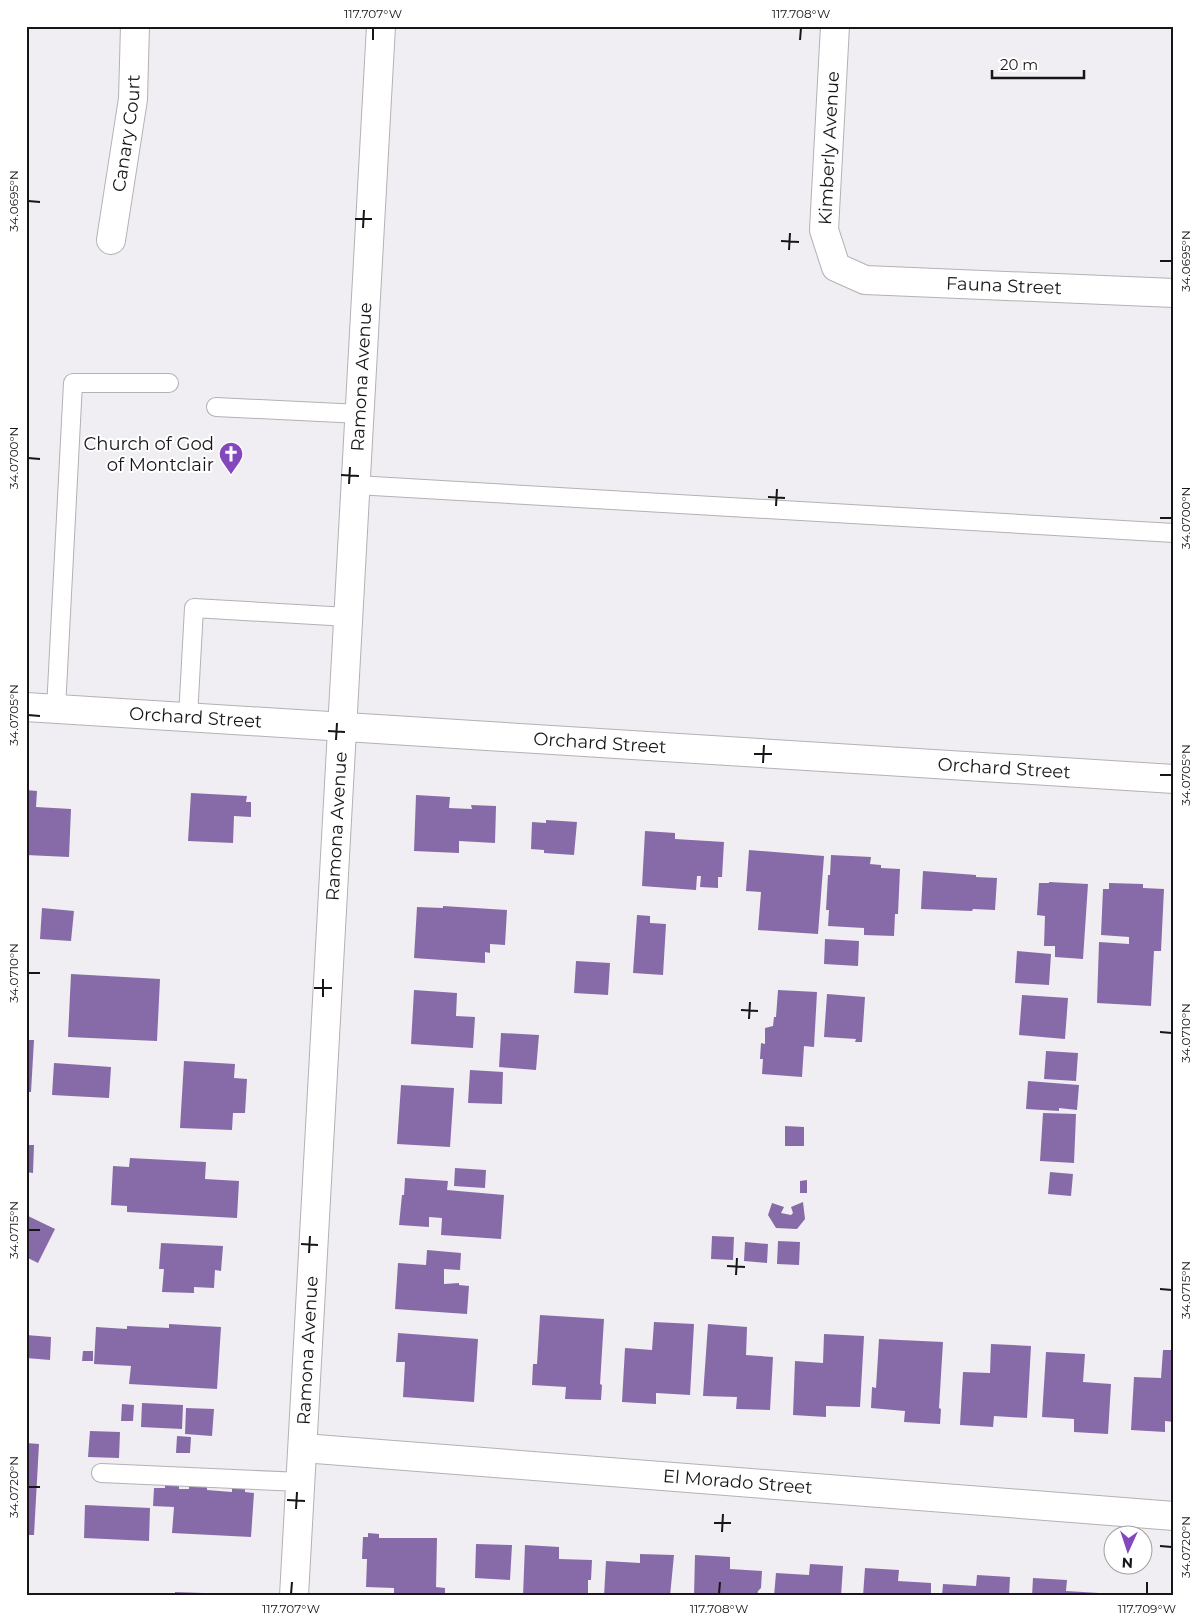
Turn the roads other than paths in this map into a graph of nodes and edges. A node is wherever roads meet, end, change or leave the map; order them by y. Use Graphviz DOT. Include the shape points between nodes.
graph roads {
  1 [pos="135,26"];
  2 [pos="381,26"];
  3 [pos="835,26"];
  4 [pos="111,240"];
  5 [pos="836,268"];
  6 [pos="1174,293"];
  7 [pos="170,383"];
  8 [pos="216,407"];
  9 [pos="360,414"];
  10 [pos="356,485"];
  11 [pos="1174,533"];
  12 [pos="348,617"];
  13 [pos="26,707"];
  14 [pos="56,709"];
  15 [pos="188,717"];
  16 [pos="342,727"];
  17 [pos="1174,780"];
  18 [pos="303,1448"];
  19 [pos="101,1474"];
  20 [pos="301,1482"];
  21 [pos="1174,1516"];
  22 [pos="294,1596"];
  1 -- 4 [label="street, Canary Court" via="133,99"];
  2 -- 9 [label="street, Ramona Avenue"];
  3 -- 5 [label="street, Kimberly Avenue" via="824,230"];
  5 -- 6 [label="street, Fauna Street" via="865,280"];
  7 -- 14 [label="lane" via="73,383"];
  8 -- 9 [label="lane"];
  9 -- 10 [label="street, Ramona Avenue"];
  10 -- 11 [label="lane"];
  10 -- 12 [label="street, Ramona Avenue"];
  12 -- 15 [label="lane" via="194,608"];
  12 -- 16 [label="street, Ramona Avenue"];
  13 -- 14 [label="street, Orchard Street"];
  14 -- 15 [label="street, Orchard Street"];
  15 -- 16 [label="street, Orchard Street"];
  16 -- 17 [label="street, Orchard Street"];
  16 -- 18 [label="street, Ramona Avenue"];
  18 -- 20 [label="street, Ramona Avenue"];
  18 -- 21 [label="street, El Morado Street"];
  19 -- 20 [label="lane"];
  20 -- 22 [label="street, Ramona Avenue"];
}
